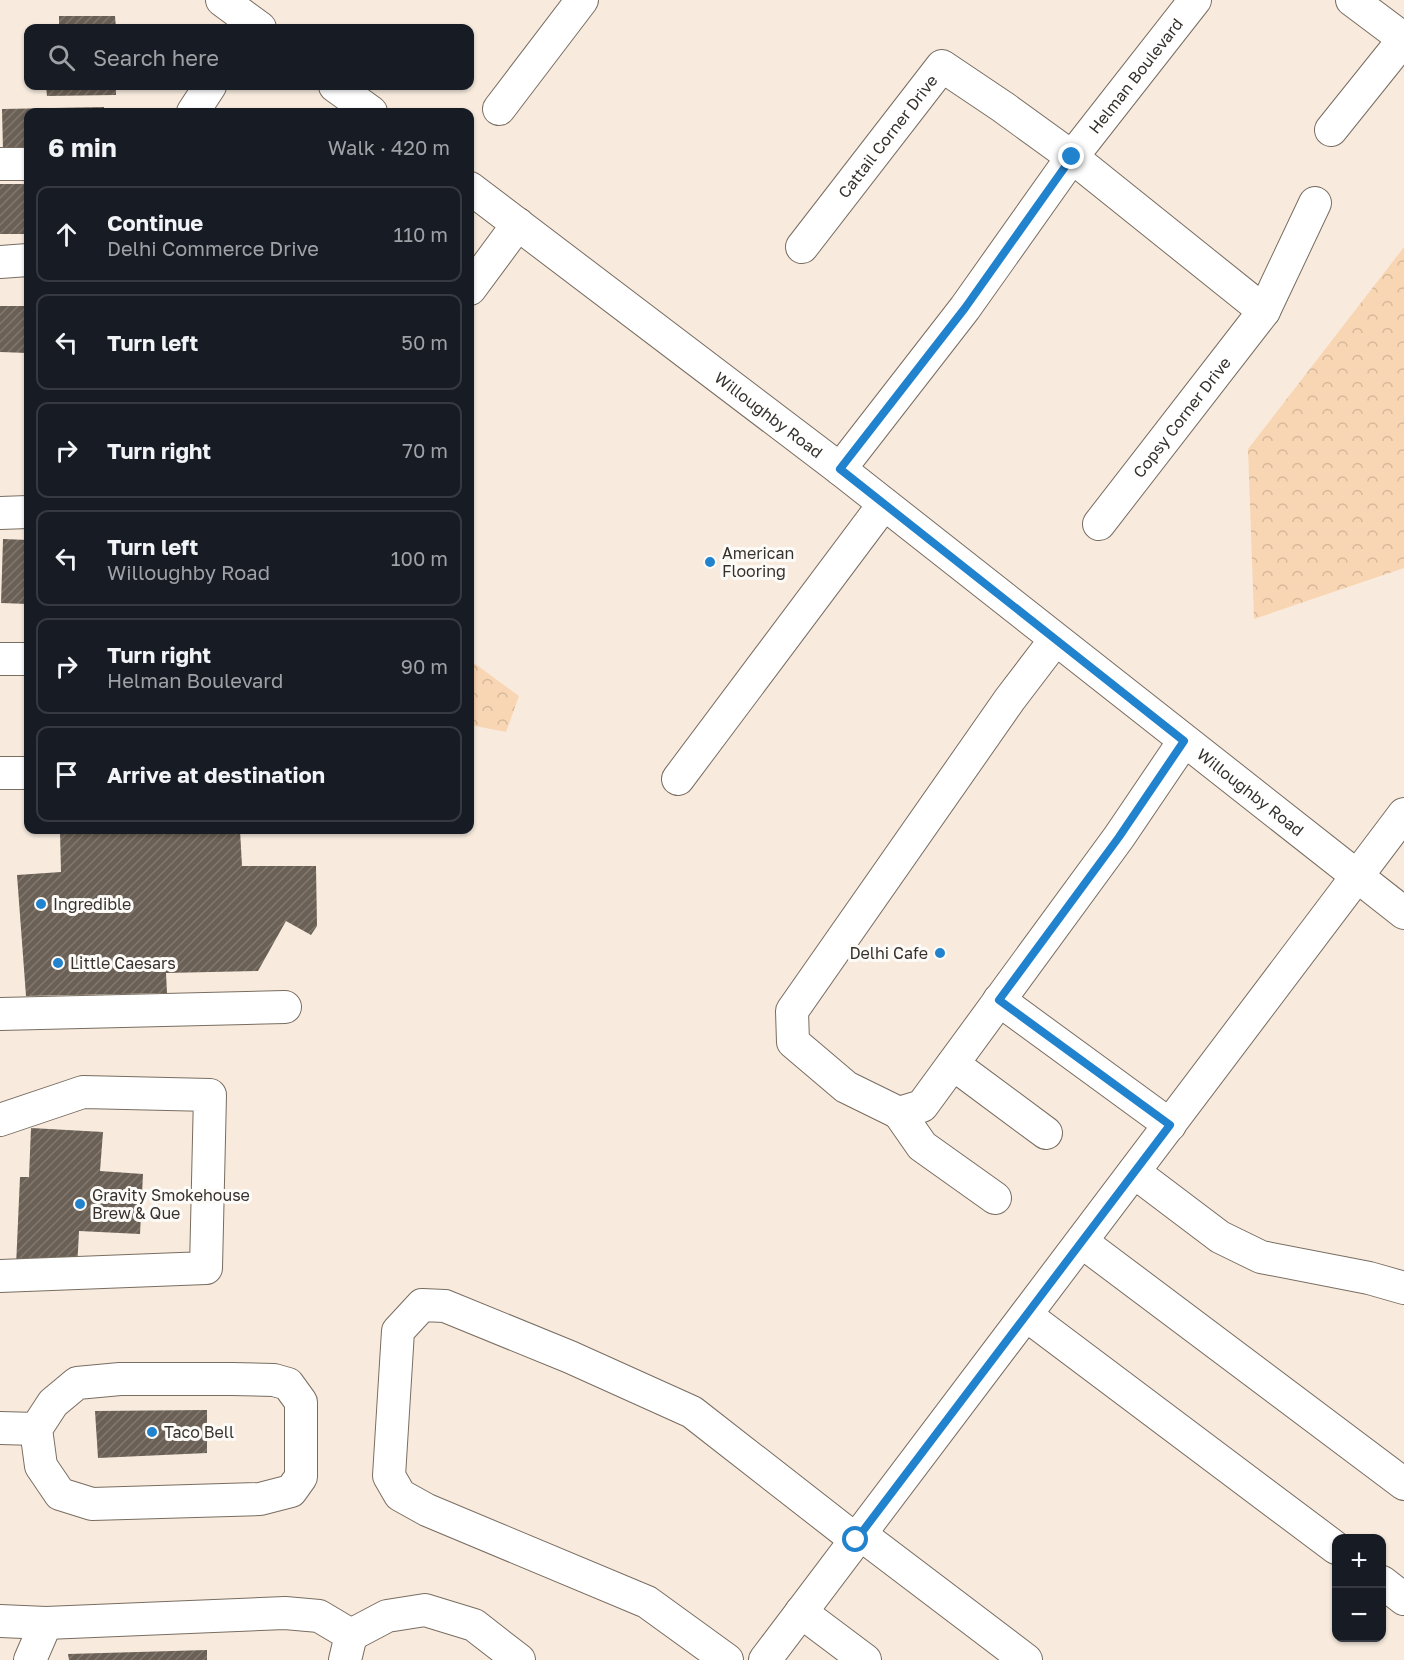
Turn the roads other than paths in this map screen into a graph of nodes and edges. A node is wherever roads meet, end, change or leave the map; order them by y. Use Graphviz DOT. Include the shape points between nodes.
graph roads {
  1 [pos="582,0"];
  2 [pos="1195,0"];
  3 [pos="1352,0"];
  4 [pos="1404,39"];
  5 [pos="207,90"];
  6 [pos="341,90"];
  7 [pos="196,108"];
  8 [pos="365,108"];
  9 [pos="499,109"];
  10 [pos="1331,130"];
  11 [pos="1072,157"];
  12 [pos="0,164"];
  13 [pos="24,164"];
  14 [pos="474,191"];
  15 [pos="1315,203"];
  16 [pos="518,224"];
  17 [pos="802,247"];
  18 [pos="24,260"];
  19 [pos="0,262"];
  20 [pos="474,284"];
  21 [pos="1264,310"];
  22 [pos="840,469"];
  23 [pos="884,504"];
  24 [pos="24,512"];
  25 [pos="0,513"];
  26 [pos="1099,524"];
  27 [pos="1055,639"];
  28 [pos="0,659"];
  29 [pos="24,659"];
  30 [pos="1184,741"];
  31 [pos="24,772"];
  32 [pos="0,773"];
  33 [pos="678,779"];
  34 [pos="1404,814"];
  35 [pos="1357,877"];
  36 [pos="1404,913"];
  37 [pos="999,1000"];
  38 [pos="285,1008"];
  39 [pos="0,1014"];
  40 [pos="953,1064"];
  41 [pos="899,1113"];
  42 [pos="0,1120"];
  43 [pos="1170,1125"];
  44 [pos="1046,1133"];
  45 [pos="1134,1172"];
  46 [pos="995,1198"];
  47 [pos="1082,1242"];
  48 [pos="0,1276"];
  49 [pos="1404,1288"];
  50 [pos="1026,1315"];
  51 [pos="0,1428"];
  52 [pos="36,1429"];
  53 [pos="1404,1484"];
  54 [pos="858,1537"];
  55 [pos="1332,1545"];
  56 [pos="1386,1585"];
  57 [pos="1404,1599"];
  58 [pos="801,1612"];
  59 [pos="0,1621"];
  60 [pos="46,1623"];
  61 [pos="348,1648"];
  62 [pos="30,1660"];
  63 [pos="519,1660"];
  64 [pos="727,1660"];
  65 [pos="765,1660"];
  66 [pos="865,1660"];
  67 [pos="1026,1660"];
  1 -- 9 [label="street"];
  2 -- 11 [label="street, Helman Boulevard"];
  3 -- 4 [label="street"];
  4 -- 10 [label="street"];
  5 -- 7 [label="street"];
  6 -- 8 [label="street"];
  11 -- 17 [label="street, Cattail Corner Drive" via="942,66"];
  11 -- 21 [label="street"];
  11 -- 22 [label="street, Helman Boulevard" via="965,308"];
  12 -- 13 [label="street"];
  14 -- 16 [label="street, Willoughby Road"];
  15 -- 21 [label="street, Copsy Corner Drive"];
  16 -- 20 [label="street"];
  16 -- 22 [label="street, Willoughby Road"];
  18 -- 19 [label="street"];
  21 -- 26 [label="street, Copsy Corner Drive"];
  22 -- 23 [label="street, Willoughby Road"];
  23 -- 27 [label="street, Willoughby Road"];
  23 -- 33 [label="street"];
  24 -- 25 [label="street"];
  27 -- 30 [label="street, Willoughby Road"];
  27 -- 41 [label="street" via="792,1011 793,1042 846,1087"];
  28 -- 29 [label="street"];
  30 -- 35 [label="street, Willoughby Road"];
  30 -- 37 [label="street"];
  31 -- 32 [label="street"];
  34 -- 35 [label="street"];
  35 -- 36 [label="street, Willoughby Road"];
  35 -- 43 [label="street"];
  37 -- 40 [label="street"];
  37 -- 43 [label="street"];
  38 -- 39 [label="street"];
  40 -- 41 [label="street" via="922,1106"];
  40 -- 44 [label="street"];
  41 -- 46 [label="street" via="922,1146"];
  42 -- 48 [label="street" via="83,1092 210,1095 206,1268"];
  43 -- 45 [label="street"];
  45 -- 47 [label="street"];
  45 -- 49 [label="street" via="1220,1237 1261,1257"];
  47 -- 50 [label="street"];
  47 -- 53 [label="street"];
  50 -- 54 [label="street"];
  50 -- 55 [label="street"];
  51 -- 52 [label="street"];
  52 -- 52 [label="street" via="41,1466 60,1494 92,1504 260,1499 291,1491 301,1477 301,1402 288,1384 274,1380 120,1379 77,1383 53,1403"];
  54 -- 58 [label="street"];
  54 -- 64 [label="street" via="692,1412 445,1306 422,1305 398,1331 389,1476 400,1495 647,1602"];
  54 -- 67 [label="street"];
  56 -- 57 [label="street"];
  58 -- 65 [label="street"];
  58 -- 66 [label="street"];
  59 -- 60 [label="street"];
  60 -- 61 [label="street" via="285,1613 319,1616"];
  60 -- 62 [label="street"];
  61 -- 63 [label="street" via="387,1616 425,1610 474,1625"];
}
